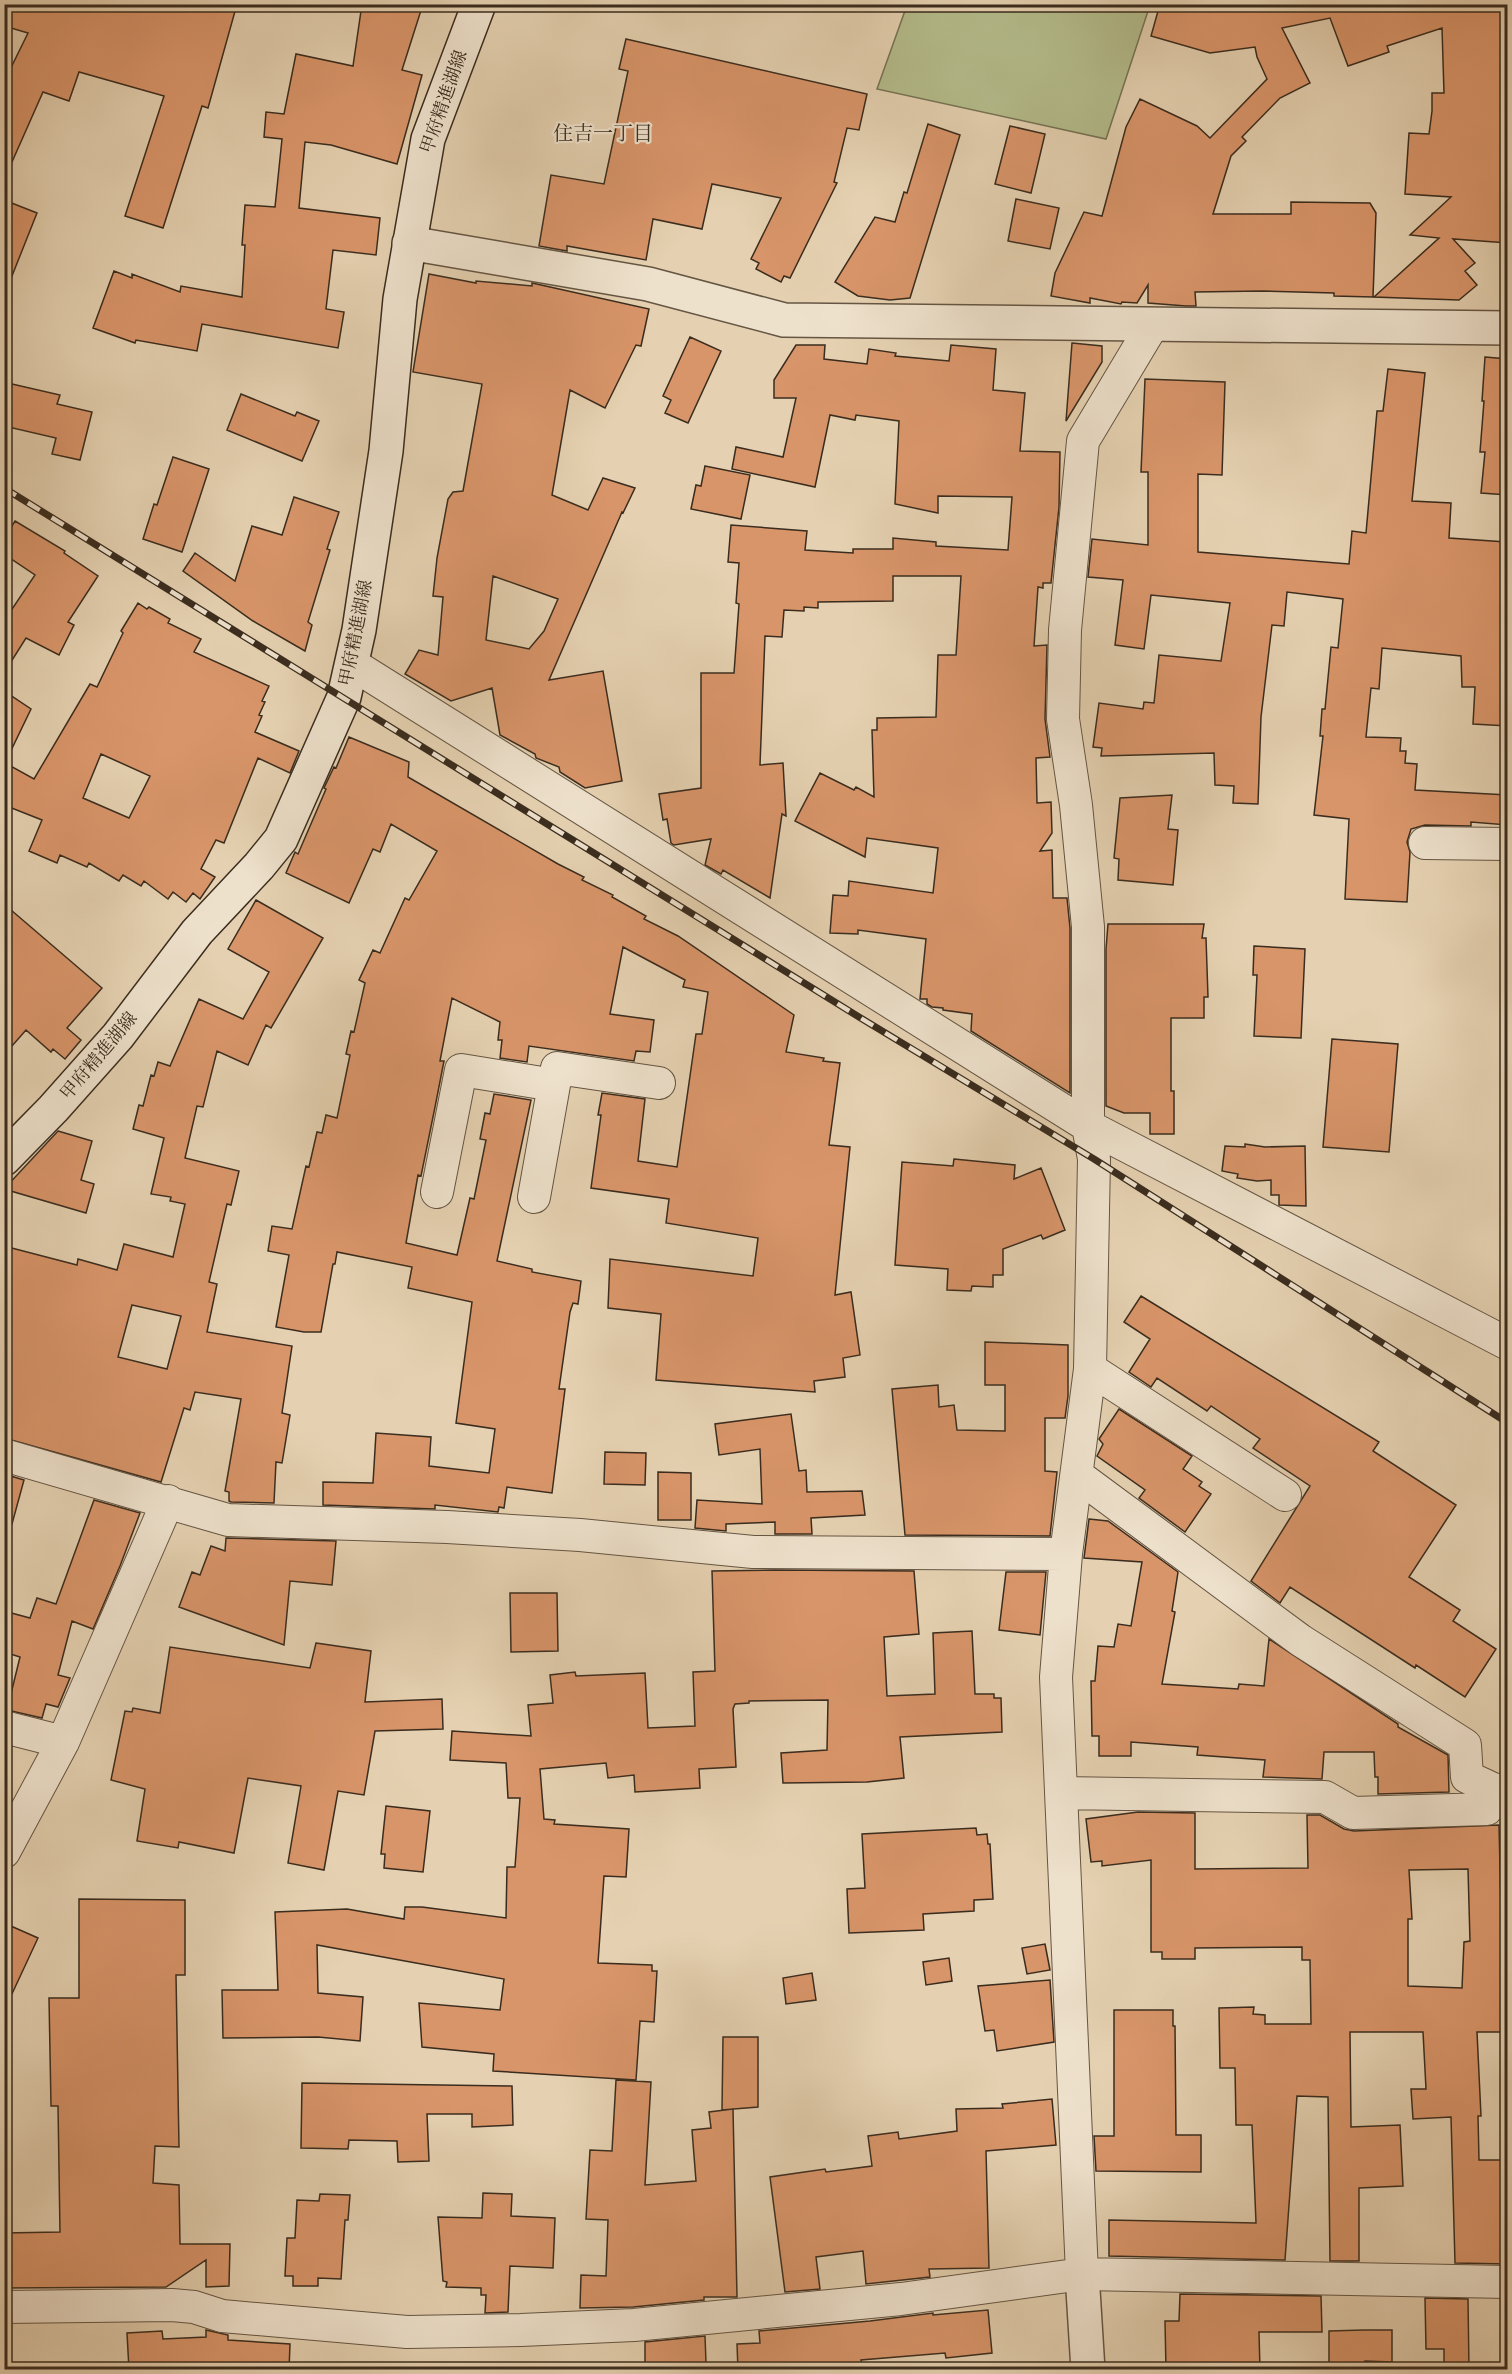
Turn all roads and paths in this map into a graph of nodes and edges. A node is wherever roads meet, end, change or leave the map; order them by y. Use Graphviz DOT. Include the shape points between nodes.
graph roads {
  1 [pos="479,4"];
  2 [pos="409,243"];
  3 [pos="1153,324"];
  4 [pos="1508,328"];
  5 [pos="352,664"];
  6 [pos="1425,843"];
  7 [pos="1508,843"];
  8 [pos="659,1083"];
  9 [pos="554,1085"];
  10 [pos="1088,1126"];
  11 [pos="4,1159"];
  12 [pos="437,1192"];
  13 [pos="534,1197"];
  14 [pos="1508,1344"];
  15 [pos="1090,1369"];
  16 [pos="4,1455"];
  17 [pos="1077,1475"];
  18 [pos="1285,1495"];
  19 [pos="168,1501"];
  20 [pos="1066,1554"];
  21 [pos="4,1727"];
  22 [pos="63,1742"];
  23 [pos="1501,1792"];
  24 [pos="1061,1793"];
  25 [pos="4,1852"];
  26 [pos="1082,2274"];
  27 [pos="1508,2282"];
  28 [pos="4,2307"];
  29 [pos="1088,2370"];
  1 -- 2 [label="main road, 甲府精進湖線" via="428,139"];
  2 -- 3 [label="main road" via="648,284 784,320"];
  2 -- 5 [label="main road, 甲府精進湖線" via="386,451"];
  3 -- 4 [label="main road"];
  3 -- 10 [label="street" via="1083,441 1065,630 1063,719 1088,927"];
  5 -- 10 [label="street"];
  5 -- 11 [label="main road, 甲府精進湖線" via="344,697 281,839 196,932 118,1036"];
  6 -- 7 [label="street"];
  8 -- 9 [label="street" via="557,1068"];
  9 -- 12 [label="street" via="461,1071"];
  9 -- 13 [label="street"];
  10 -- 14 [label="street"];
  10 -- 15 [label="street" via="1094,1159"];
  15 -- 17 [label="street"];
  15 -- 18 [label="street"];
  16 -- 19 [label="street"];
  17 -- 20 [label="street"];
  17 -- 23 [label="street" via="1300,1640 1465,1745 1467,1777"];
  19 -- 20 [label="street" via="228,1520 469,1528 753,1552"];
  19 -- 22 [label="street"];
  20 -- 24 [label="street" via="1056,1677"];
  21 -- 22 [label="street"];
  22 -- 25 [label="street"];
  23 -- 24 [label="street" via="1487,1809 1353,1814 1325,1797"];
  24 -- 26 [label="street"];
  26 -- 27 [label="street"];
  26 -- 28 [label="street" via="901,2299 599,2328 407,2332 222,2316 172,2305"];
  26 -- 29 [label="main road"];
}
